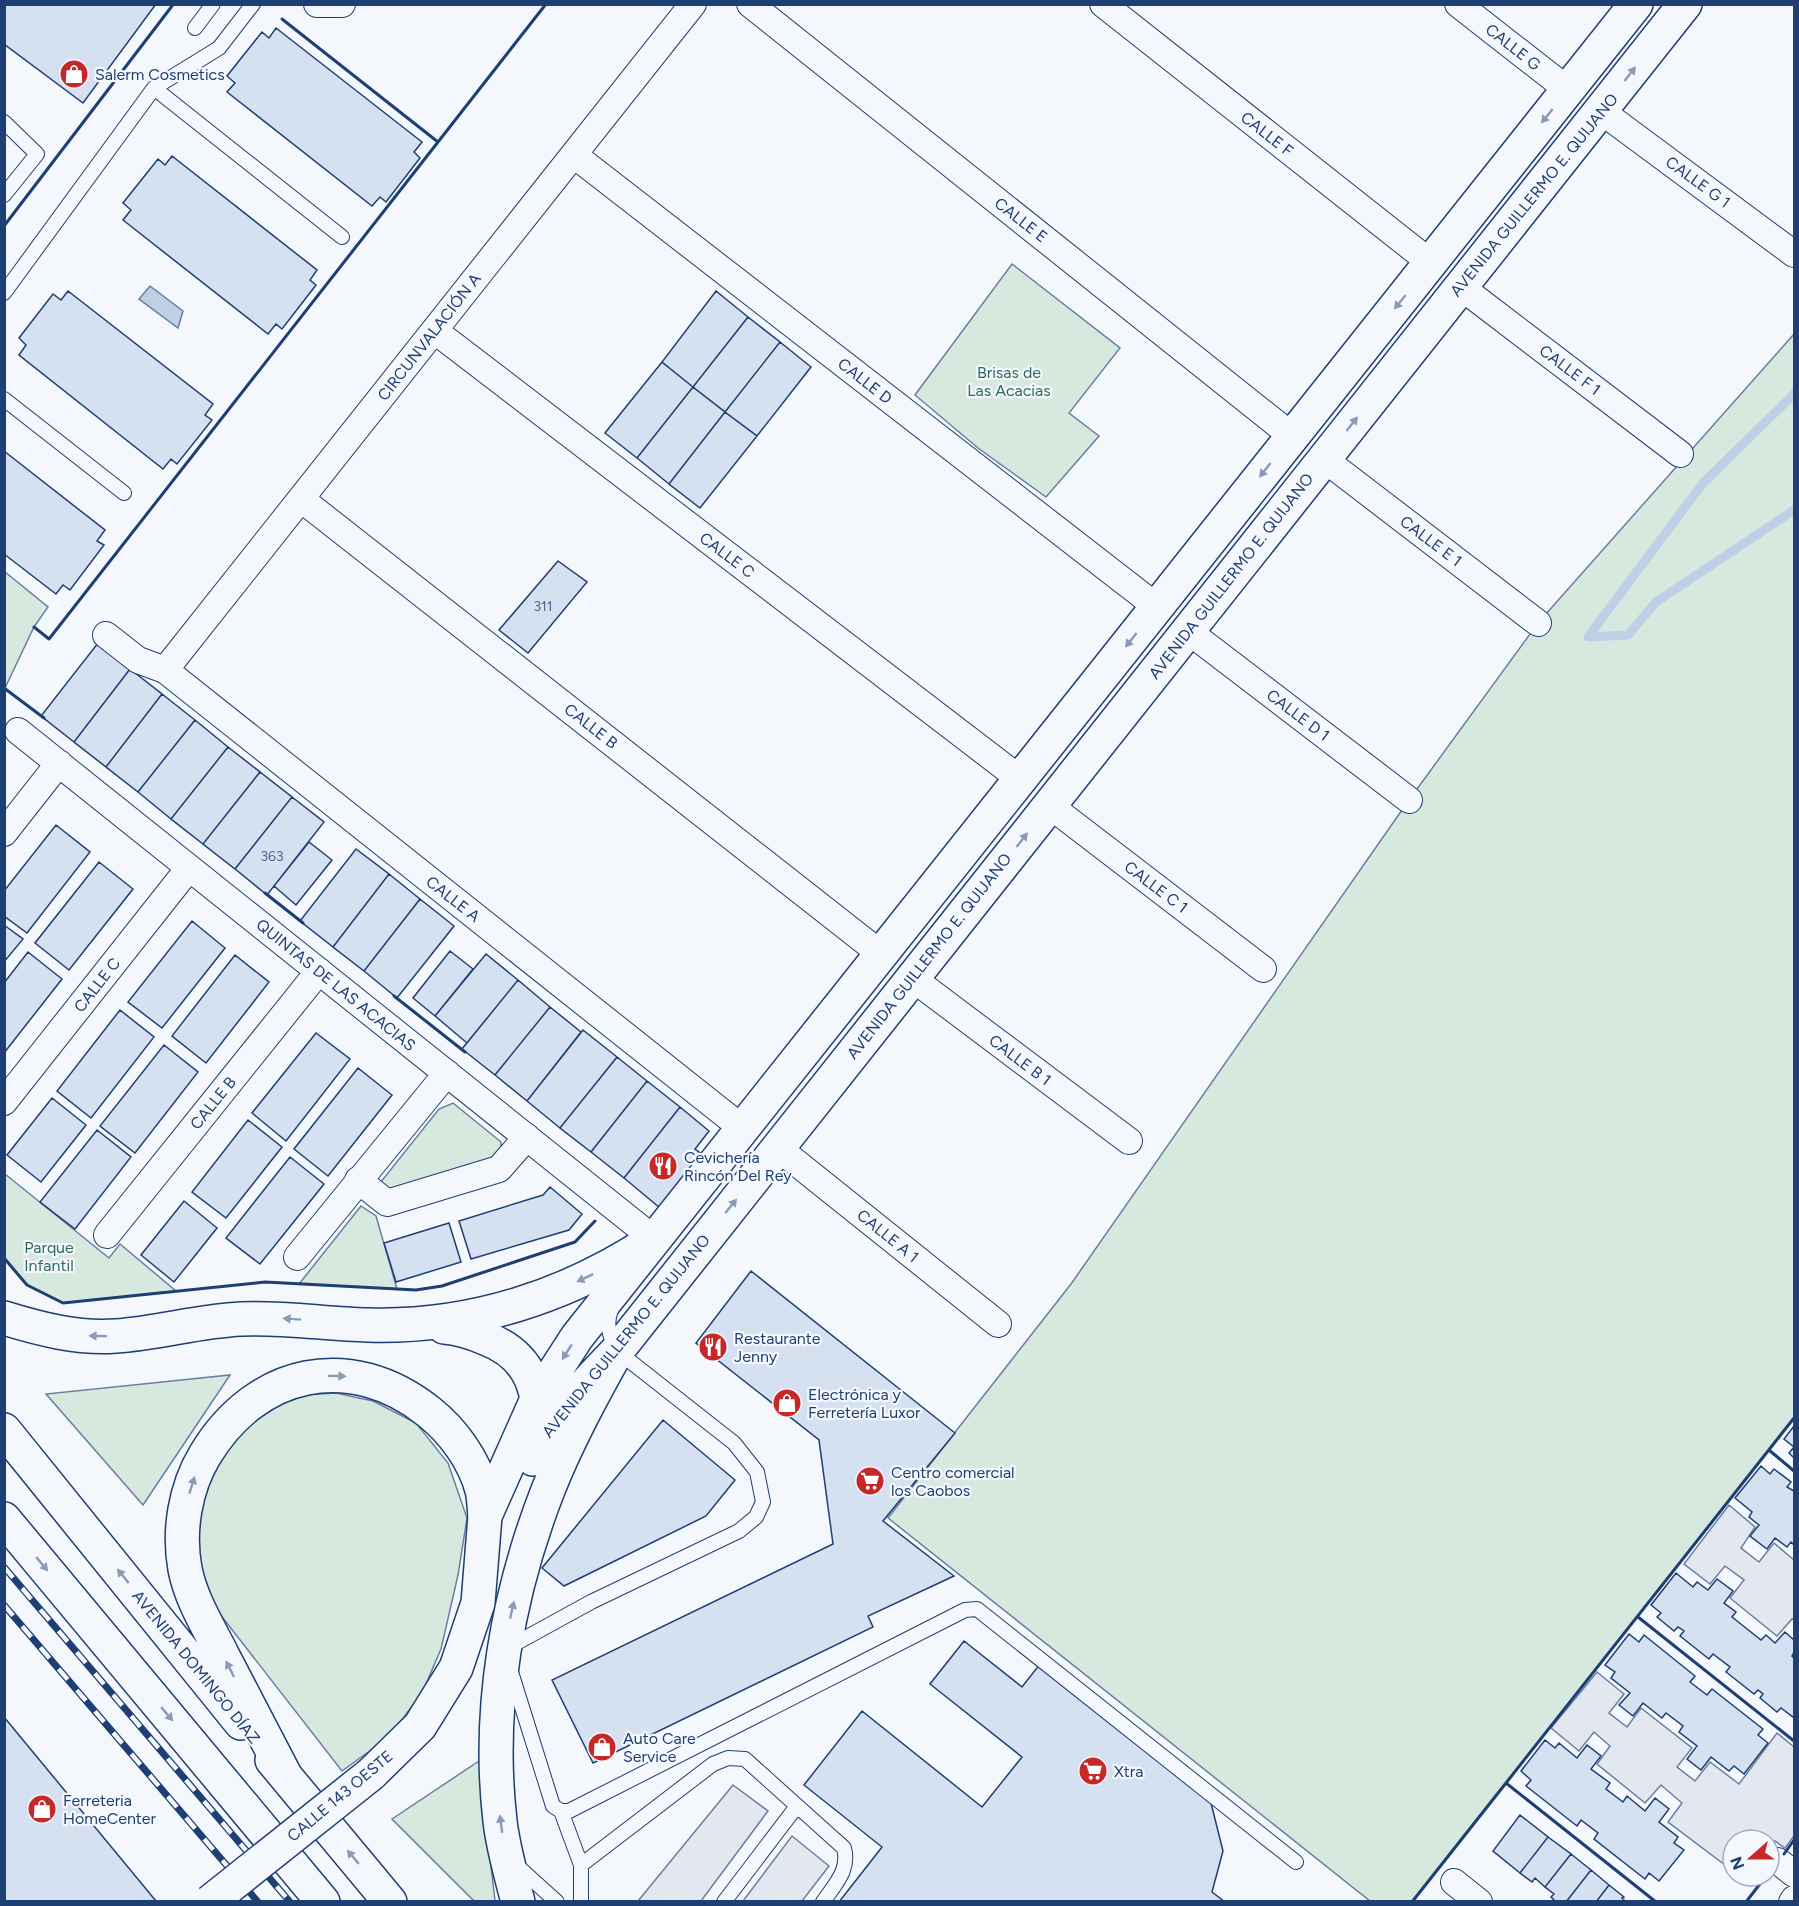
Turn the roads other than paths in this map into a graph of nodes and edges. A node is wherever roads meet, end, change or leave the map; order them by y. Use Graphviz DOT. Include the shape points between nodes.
graph roads {
  1 [pos="213,4"];
  2 [pos="253,4"];
  3 [pos="317,4"];
  4 [pos="342,4"];
  5 [pos="693,4"];
  6 [pos="750,4"];
  7 [pos="1103,4"];
  8 [pos="1458,4"];
  9 [pos="1636,4"];
  10 [pos="1685,4"];
  11 [pos="195,28"];
  12 [pos="154,88"];
  13 [pos="1568,90"];
  14 [pos="1601,111"];
  15 [pos="4,122"];
  16 [pos="574,155"];
  17 [pos="4,195"];
  18 [pos="342,237"];
  19 [pos="1794,254"];
  20 [pos="1431,263"];
  21 [pos="1461,286"];
  22 [pos="4,293"];
  23 [pos="435,331"];
  24 [pos="4,399"];
  25 [pos="1292,436"];
  26 [pos="1680,454"];
  27 [pos="1324,459"];
  28 [pos="124,493"];
  29 [pos="302,499"];
  30 [pos="1156,607"];
  31 [pos="1538,623"];
  32 [pos="1188,631"];
  33 [pos="106,635"];
  34 [pos="165,670"];
  35 [pos="18,731"];
  36 [pos="58,763"];
  37 [pos="1020,779"];
  38 [pos="1409,800"];
  39 [pos="1049,805"];
  40 [pos="4,833"];
  41 [pos="189,868"];
  42 [pos="881,954"];
  43 [pos="1263,969"];
  44 [pos="319,971"];
  45 [pos="912,978"];
  46 [pos="855,986"];
  47 [pos="886,1011"];
  48 [pos="447,1073"];
  49 [pos="4,1102"];
  50 [pos="742,1128"];
  51 [pos="527,1137"];
  52 [pos="1129,1141"];
  53 [pos="778,1148"];
  54 [pos="358,1180"];
  55 [pos="107,1235"];
  56 [pos="654,1239"];
  57 [pos="297,1257"];
  58 [pos="623,1280"];
  59 [pos="4,1318"];
  60 [pos="423,1324"];
  61 [pos="998,1324"];
  62 [pos="617,1351"];
  63 [pos="537,1399"];
  64 [pos="4,1430"];
  65 [pos="542,1440"];
  66 [pos="4,1519"];
  67 [pos="485,1526"];
  68 [pos="504,1650"];
  69 [pos="285,1777"];
  70 [pos="798,1806"];
  71 [pos="561,1811"];
  72 [pos="507,1857"];
  73 [pos="1296,1862"];
  74 [pos="581,1865"];
  75 [pos="1454,1882"];
  76 [pos="210,1902"];
  77 [pos="323,1902"];
  78 [pos="390,1902"];
  79 [pos="518,1902"];
  80 [pos="557,1902"];
  81 [pos="581,1902"];
  82 [pos="724,1902"];
  83 [pos="823,1902"];
  84 [pos="1479,1902"];
  1 -- 11 [label="lane"];
  2 -- 12 [label="lane" via="219,48"];
  3 -- 4 [label="street"];
  5 -- 16 [label="street, CIRCUNVALACIÓN A"];
  6 -- 25 [label="street, CALLE E"];
  7 -- 20 [label="street, CALLE F"];
  8 -- 13 [label="street, CALLE G"];
  9 -- 13 [label="street, AVENIDA GUILLERMO E. QUIJANO"];
  14 -- 10 [label="street, AVENIDA GUILLERMO E. QUIJANO, one-way"];
  12 -- 18 [label="lane"];
  12 -- 22 [label="lane"];
  13 -- 20 [label="street, AVENIDA GUILLERMO E. QUIJANO, one-way"];
  14 -- 19 [label="street, CALLE G 1"];
  14 -- 21 [label="street, AVENIDA GUILLERMO E. QUIJANO"];
  15 -- 17 [label="lane" via="37,154"];
  16 -- 23 [label="street, CIRCUNVALACIÓN A"];
  16 -- 30 [label="street, CALLE D"];
  20 -- 25 [label="street, AVENIDA GUILLERMO E. QUIJANO, one-way"];
  21 -- 26 [label="street, CALLE F 1"];
  27 -- 21 [label="street, AVENIDA GUILLERMO E. QUIJANO, one-way"];
  23 -- 29 [label="street, CIRCUNVALACIÓN A"];
  23 -- 37 [label="street, CALLE C"];
  24 -- 28 [label="lane"];
  25 -- 30 [label="street, AVENIDA GUILLERMO E. QUIJANO, one-way"];
  27 -- 31 [label="street, CALLE E 1"];
  27 -- 32 [label="street, AVENIDA GUILLERMO E. QUIJANO"];
  29 -- 34 [label="street, CIRCUNVALACIÓN A"];
  29 -- 42 [label="street, CALLE B"];
  30 -- 37 [label="street, AVENIDA GUILLERMO E. QUIJANO, one-way"];
  32 -- 38 [label="street, CALLE D 1"];
  32 -- 39 [label="street, AVENIDA GUILLERMO E. QUIJANO"];
  33 -- 34 [label="street, CALLE A" via="138,660"];
  34 -- 50 [label="street, CALLE A"];
  35 -- 36 [label="street, QUINTAS DE LAS ACACIAS"];
  36 -- 40 [label="street"];
  36 -- 41 [label="street, QUINTAS DE LAS ACACIAS"];
  37 -- 42 [label="street, AVENIDA GUILLERMO E. QUIJANO"];
  39 -- 43 [label="street, CALLE C 1"];
  45 -- 39 [label="street, AVENIDA GUILLERMO E. QUIJANO, one-way"];
  41 -- 44 [label="street, QUINTAS DE LAS ACACIAS"];
  41 -- 49 [label="street, CALLE C"];
  42 -- 46 [label="street, AVENIDA GUILLERMO E. QUIJANO"];
  44 -- 48 [label="street, QUINTAS DE LAS ACACIAS"];
  44 -- 55 [label="street, CALLE B"];
  45 -- 47 [label="street, AVENIDA GUILLERMO E. QUIJANO"];
  45 -- 52 [label="street, CALLE B 1"];
  46 -- 47 [label="street"];
  46 -- 50 [label="street, AVENIDA GUILLERMO E. QUIJANO"];
  47 -- 53 [label="street, AVENIDA GUILLERMO E. QUIJANO"];
  48 -- 51 [label="street, QUINTAS DE LAS ACACIAS"];
  48 -- 54 [label="street"];
  50 -- 56 [label="street, AVENIDA GUILLERMO E. QUIJANO"];
  51 -- 54 [label="street" via="499,1169 387,1203"];
  51 -- 56 [label="street, QUINTAS DE LAS ACACIAS"];
  53 -- 61 [label="street, CALLE A 1"];
  62 -- 53 [label="street, AVENIDA GUILLERMO E. QUIJANO, one-way"];
  54 -- 57 [label="street"];
  56 -- 58 [label="street, AVENIDA GUILLERMO E. QUIJANO"];
  56 -- 60 [label="street, one-way" via="625,1258 540,1298 491,1313"];
  58 -- 62 [label="lane" via="607,1324"];
  58 -- 63 [label="street, AVENIDA GUILLERMO E. QUIJANO, one-way" via="577,1337"];
  60 -- 59 [label="street, one-way" via="250,1319 98,1336 63,1333"];
  60 -- 63 [label="street" via="458,1328 506,1348 522,1361"];
  62 -- 65 [label="street, AVENIDA GUILLERMO E. QUIJANO" via="574,1396"];
  68 -- 62 [label="street, one-way" via="521,1575 548,1490"];
  62 -- 68 [label="lane" via="734,1443 756,1472 763,1502 756,1518 739,1531 591,1602"];
  63 -- 65 [label="street"];
  63 -- 67 [label="street, AVENIDA GUILLERMO E. QUIJANO"];
  69 -- 64 [label="street, AVENIDA DOMINGO DÍAZ, one-way"];
  65 -- 67 [label="street, AVENIDA GUILLERMO E. QUIJANO" via="502,1519"];
  66 -- 77 [label="street, one-way"];
  69 -- 67 [label="street, one-way" via="199,1610 185,1569 187,1503 192,1482 213,1442 241,1411 274,1388 313,1377 357,1377 378,1383 426,1409 450,1432 482,1489"];
  67 -- 76 [label="street, CALLE 143 OESTE, bridge" via="478,1603 456,1668 420,1726 371,1774"];
  68 -- 71 [label="lane" via="553,1806"];
  72 -- 68 [label="street, one-way" via="495,1758"];
  78 -- 69 [label="street, AVENIDA DOMINGO DÍAZ, one-way"];
  70 -- 74 [label="lane" via="745,1759 728,1758 713,1764"];
  70 -- 82 [label="lane"];
  70 -- 83 [label="lane" via="844,1848 847,1859 845,1870"];
  71 -- 73 [label="lane" via="569,1811 965,1610 977,1609"];
  71 -- 74 [label="lane"];
  72 -- 79 [label="street"];
  72 -- 80 [label="lane"];
  74 -- 81 [label="lane"];
  75 -- 84 [label="street"];
}
